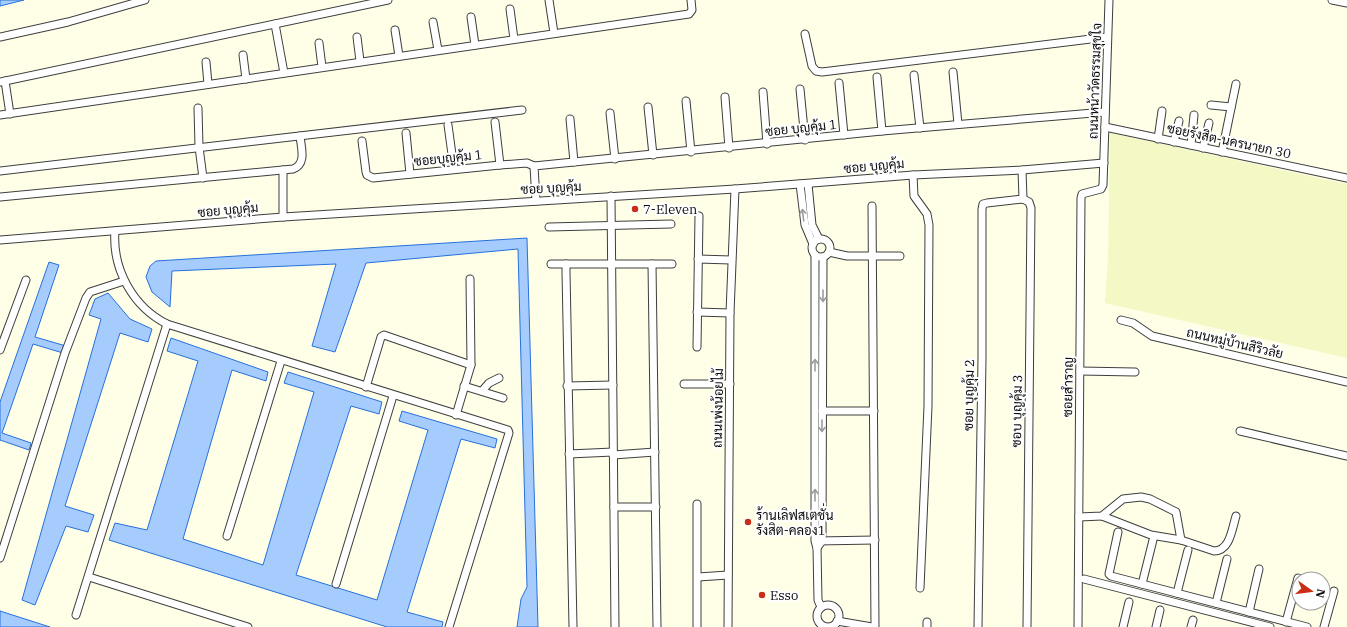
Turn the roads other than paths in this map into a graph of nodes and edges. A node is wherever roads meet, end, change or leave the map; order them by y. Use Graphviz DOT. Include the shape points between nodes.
graph roads {
  1 [pos="144,0"];
  2 [pos="388,0"];
  3 [pos="549,0"];
  4 [pos="692,0"];
  5 [pos="1109,0"];
  6 [pos="1332,0"];
  7 [pos="1347,3"];
  8 [pos="510,9"];
  9 [pos="471,18"];
  10 [pos="433,22"];
  11 [pos="275,24"];
  12 [pos="395,30"];
  13 [pos="554,33"];
  14 [pos="805,34"];
  15 [pos="0,37"];
  16 [pos="357,37"];
  17 [pos="1107,37"];
  18 [pos="514,39"];
  19 [pos="319,43"];
  20 [pos="475,45"];
  21 [pos="438,50"];
  22 [pos="243,55"];
  23 [pos="399,56"];
  24 [pos="360,61"];
  25 [pos="206,62"];
  26 [pos="322,67"];
  27 [pos="953,72"];
  28 [pos="284,73"];
  29 [pos="914,75"];
  30 [pos="876,77"];
  31 [pos="246,78"];
  32 [pos="2,81"];
  33 [pos="839,83"];
  34 [pos="208,84"];
  35 [pos="1236,84"];
  36 [pos="800,89"];
  37 [pos="763,92"];
  38 [pos="725,97"];
  39 [pos="686,101"];
  40 [pos="1212,105"];
  41 [pos="648,107"];
  42 [pos="1231,107"];
  43 [pos="198,108"];
  44 [pos="522,110"];
  45 [pos="1162,111"];
  46 [pos="1105,112"];
  47 [pos="610,113"];
  48 [pos="10,114"];
  49 [pos="1194,115"];
  50 [pos="0,116"];
  51 [pos="570,119"];
  52 [pos="1179,121"];
  53 [pos="495,122"];
  54 [pos="1209,123"];
  55 [pos="448,124"];
  56 [pos="958,124"];
  57 [pos="1105,127"];
  58 [pos="920,128"];
  59 [pos="882,131"];
  60 [pos="406,133"];
  61 [pos="844,135"];
  62 [pos="300,136"];
  63 [pos="1158,139"];
  64 [pos="805,140"];
  65 [pos="362,141"];
  66 [pos="1174,142"];
  67 [pos="767,144"];
  68 [pos="1191,145"];
  69 [pos="199,147"];
  70 [pos="729,148"];
  71 [pos="1203,148"];
  72 [pos="691,152"];
  73 [pos="1222,152"];
  74 [pos="653,155"];
  75 [pos="615,159"];
  76 [pos="574,162"];
  77 [pos="1104,163"];
  78 [pos="500,165"];
  79 [pos="530,165"];
  80 [pos="454,169"];
  81 [pos="283,170"];
  82 [pos="1022,170"];
  83 [pos="0,171"];
  84 [pos="410,174"];
  85 [pos="913,175"];
  86 [pos="203,178"];
  87 [pos="1347,178"];
  88 [pos="800,184"];
  89 [pos="808,184"];
  90 [pos="735,189"];
  91 [pos="611,196"];
  92 [pos="0,197"];
  93 [pos="1023,199"];
  94 [pos="536,201"];
  95 [pos="872,206"];
  96 [pos="699,216"];
  97 [pos="283,217"];
  98 [pos="671,224"];
  99 [pos="613,225"];
  100 [pos="549,227"];
  101 [pos="115,231"];
  102 [pos="0,240"];
  103 [pos="816,241"];
  104 [pos="829,252"];
  105 [pos="815,255"];
  106 [pos="872,256"];
  107 [pos="900,256"];
  108 [pos="823,257"];
  109 [pos="698,259"];
  110 [pos="732,260"];
  111 [pos="551,264"];
  112 [pos="566,264"];
  113 [pos="612,264"];
  114 [pos="652,264"];
  115 [pos="672,264"];
  116 [pos="470,279"];
  117 [pos="26,280"];
  118 [pos="124,281"];
  119 [pos="697,312"];
  120 [pos="730,313"];
  121 [pos="1121,320"];
  122 [pos="167,324"];
  123 [pos="697,347"];
  124 [pos="0,350"];
  125 [pos="281,361"];
  126 [pos="471,365"];
  127 [pos="1080,371"];
  128 [pos="1135,372"];
  129 [pos="500,378"];
  130 [pos="1347,382"];
  131 [pos="684,384"];
  132 [pos="730,384"];
  133 [pos="613,385"];
  134 [pos="464,386"];
  135 [pos="567,386"];
  136 [pos="366,387"];
  137 [pos="482,391"];
  138 [pos="393,396"];
  139 [pos="503,398"];
  140 [pos="822,411"];
  141 [pos="874,411"];
  142 [pos="456,415"];
  143 [pos="1240,431"];
  144 [pos="656,452"];
  145 [pos="569,454"];
  146 [pos="612,454"];
  147 [pos="1347,456"];
  148 [pos="697,504"];
  149 [pos="614,507"];
  150 [pos="656,507"];
  151 [pos="1102,516"];
  152 [pos="1236,516"];
  153 [pos="1079,517"];
  154 [pos="1118,532"];
  155 [pos="227,536"];
  156 [pos="875,540"];
  157 [pos="1153,540"];
  158 [pos="1181,540"];
  159 [pos="818,543"];
  160 [pos="1188,550"];
  161 [pos="0,558"];
  162 [pos="1227,560"];
  163 [pos="1260,569"];
  164 [pos="728,575"];
  165 [pos="89,577"];
  166 [pos="698,577"];
  167 [pos="1084,579"];
  168 [pos="336,584"];
  169 [pos="1142,584"];
  170 [pos="920,588"];
  171 [pos="1334,591"];
  172 [pos="1177,593"];
  173 [pos="1129,602"];
  174 [pos="1216,603"];
  175 [pos="1291,604"];
  176 [pos="821,607"];
  177 [pos="1160,610"];
  178 [pos="1249,612"];
  179 [pos="76,615"];
  180 [pos="1286,622"];
  181 [pos="450,624"];
  182 [pos="817,625"];
  183 [pos="834,625"];
  184 [pos="1296,626"];
  185 [pos="248,627"];
  186 [pos="573,627"];
  187 [pos="615,627"];
  188 [pos="657,627"];
  189 [pos="697,627"];
  190 [pos="728,627"];
  191 [pos="872,627"];
  192 [pos="875,627"];
  193 [pos="978,627"];
  194 [pos="1027,627"];
  195 [pos="1078,627"];
  196 [pos="1123,627"];
  197 [pos="1156,627"];
  198 [pos="1270,627"];
  199 [pos="1307,627"];
  200 [pos="1324,627"];
  1 -- 15 [label="street" via="68,22"];
  2 -- 11 [label="street"];
  3 -- 13 [label="street"];
  4 -- 13 [label="street" via="692,10 689,14"];
  5 -- 17 [label="street, ถนนหน้าวัดธรรมสุขใจ"];
  6 -- 7 [label="street"];
  8 -- 18 [label="street"];
  9 -- 20 [label="street"];
  10 -- 21 [label="street"];
  11 -- 28 [label="street"];
  11 -- 32 [label="street"];
  12 -- 23 [label="street"];
  13 -- 18 [label="street"];
  14 -- 17 [label="street" via="812,66 816,71 822,72"];
  16 -- 24 [label="street"];
  17 -- 46 [label="street, ถนนหน้าวัดธรรมสุขใจ"];
  18 -- 20 [label="street"];
  19 -- 26 [label="street"];
  20 -- 21 [label="street"];
  21 -- 23 [label="street"];
  22 -- 31 [label="street"];
  23 -- 24 [label="street"];
  24 -- 26 [label="street"];
  25 -- 34 [label="street"];
  26 -- 28 [label="street"];
  27 -- 56 [label="street"];
  28 -- 31 [label="street"];
  29 -- 58 [label="street"];
  30 -- 59 [label="street"];
  31 -- 34 [label="street"];
  32 -- 48 [label="street"];
  33 -- 61 [label="street"];
  34 -- 48 [label="street"];
  35 -- 42 [label="street"];
  36 -- 64 [label="street"];
  37 -- 67 [label="street"];
  38 -- 70 [label="street"];
  39 -- 72 [label="street"];
  40 -- 42 [label="street"];
  41 -- 74 [label="street"];
  42 -- 73 [label="street"];
  43 -- 69 [label="street"];
  44 -- 62 [label="street"];
  45 -- 63 [label="street"];
  46 -- 56 [label="street, ซอย บุญคุ้ม 1"];
  46 -- 57 [label="street, ถนนหน้าวัดธรรมสุขใจ"];
  47 -- 75 [label="street"];
  48 -- 50 [label="street"];
  49 -- 68 [label="street"];
  51 -- 76 [label="street"];
  52 -- 66 [label="street"];
  53 -- 78 [label="street"];
  54 -- 71 [label="street"];
  55 -- 80 [label="street"];
  56 -- 58 [label="street, ซอย บุญคุ้ม 1"];
  57 -- 63 [label="street, ซอยรังสิต-นครนายก 30"];
  57 -- 77 [label="street, ถนนหน้าวัดธรรมสุขใจ"];
  58 -- 59 [label="street, ซอย บุญคุ้ม 1"];
  59 -- 61 [label="street, ซอย บุญคุ้ม 1"];
  60 -- 84 [label="street"];
  61 -- 64 [label="street, ซอย บุญคุ้ม 1"];
  62 -- 69 [label="street"];
  62 -- 81 [label="street" via="300,165"];
  63 -- 66 [label="street, ซอยรังสิต-นครนายก 30"];
  64 -- 67 [label="street, ซอย บุญคุ้ม 1"];
  65 -- 84 [label="street, ซอยบุญคุ้ม 1" via="367,175 373,178"];
  66 -- 68 [label="street, ซอยรังสิต-นครนายก 30"];
  67 -- 70 [label="street, ซอย บุญคุ้ม 1"];
  68 -- 71 [label="street, ซอยรังสิต-นครนายก 30"];
  69 -- 83 [label="street"];
  69 -- 86 [label="street"];
  70 -- 72 [label="street, ซอย บุญคุ้ม 1"];
  71 -- 73 [label="street, ซอยรังสิต-นครนายก 30"];
  72 -- 74 [label="street, ซอย บุญคุ้ม 1"];
  73 -- 87 [label="street, ซอยรังสิต-นครนายก 30"];
  74 -- 75 [label="street, ซอย บุญคุ้ม 1"];
  75 -- 76 [label="street, ซอย บุญคุ้ม 1"];
  76 -- 79 [label="street, ซอย บุญคุ้ม 1"];
  77 -- 82 [label="street, ซอย บุญคุ้ม"];
  77 -- 127 [label="street, ซอยสำราญ" via="1102,188 1085,193 1081,198"];
  78 -- 79 [label="street, ซอยบุญคุ้ม 1"];
  78 -- 80 [label="street, ซอยบุญคุ้ม 1"];
  79 -- 94 [label="street"];
  80 -- 84 [label="street, ซอยบุญคุ้ม 1"];
  81 -- 86 [label="street"];
  81 -- 97 [label="street"];
  82 -- 85 [label="street, ซอย บุญคุ้ม"];
  82 -- 93 [label="street"];
  85 -- 89 [label="street, ซอย บุญคุ้ม"];
  85 -- 170 [label="street" via="914,196 927,214 929,225 928,406"];
  86 -- 92 [label="street"];
  88 -- 89 [label="street, ซอย บุญคุ้ม"];
  88 -- 90 [label="street, ซอย บุญคุ้ม"];
  103 -- 88 [label="street, one-way" via="805,225"];
  89 -- 103 [label="street"];
  90 -- 91 [label="street, ซอย บุญคุ้ม"];
  90 -- 110 [label="street, ถนนเพ่งน้อยไม้"];
  91 -- 94 [label="street, ซอย บุญคุ้ม"];
  91 -- 99 [label="street"];
  93 -- 193 [label="street, ซอย บุญคุ้ม 2" via="987,203 983,204 982,208"];
  93 -- 194 [label="street, ซอบ บุญคุ้ม 3" via="1029,202 1031,208"];
  94 -- 97 [label="street, ซอย บุญคุ้ม"];
  95 -- 106 [label="street"];
  96 -- 109 [label="street"];
  97 -- 101 [label="street, ซอย บุญคุ้ม"];
  98 -- 99 [label="street"];
  99 -- 100 [label="street"];
  99 -- 113 [label="street"];
  101 -- 102 [label="street, ซอย บุญคุ้ม"];
  101 -- 118 [label="street" via="116,257"];
  103 -- 104 [label="street" via="824,240 829,243"];
  103 -- 105 [label="street" via="812,249"];
  104 -- 106 [label="street" via="847,256"];
  104 -- 108 [label="street"];
  105 -- 108 [label="street"];
  159 -- 105 [label="street, one-way"];
  106 -- 107 [label="street"];
  106 -- 141 [label="street"];
  108 -- 140 [label="street, one-way"];
  109 -- 110 [label="street"];
  109 -- 119 [label="street"];
  110 -- 120 [label="street, ถนนเพ่งน้อยไม้"];
  111 -- 112 [label="street"];
  112 -- 113 [label="street"];
  112 -- 135 [label="street"];
  113 -- 114 [label="street"];
  113 -- 133 [label="street"];
  114 -- 115 [label="street"];
  114 -- 144 [label="street"];
  116 -- 126 [label="street"];
  117 -- 124 [label="street"];
  118 -- 122 [label="street" via="148,313"];
  118 -- 161 [label="street" via="90,292 86,298 65,354"];
  119 -- 120 [label="street"];
  119 -- 123 [label="street"];
  120 -- 132 [label="street, ถนนเพ่งน้อยไม้"];
  121 -- 130 [label="street, ถนนหมู่บ้านสิริวลัย" via="1133,323 1152,336"];
  122 -- 125 [label="street"];
  122 -- 165 [label="street"];
  125 -- 136 [label="street"];
  125 -- 155 [label="street"];
  126 -- 134 [label="street"];
  126 -- 136 [label="street" via="384,334"];
  127 -- 128 [label="street"];
  127 -- 153 [label="street, ซอยสำราญ"];
  129 -- 137 [label="street" via="489,383"];
  131 -- 132 [label="street"];
  132 -- 164 [label="street, ถนนเพ่งน้อยไม้"];
  133 -- 135 [label="street"];
  133 -- 146 [label="street"];
  134 -- 137 [label="street"];
  134 -- 142 [label="street"];
  135 -- 145 [label="street"];
  136 -- 138 [label="street"];
  137 -- 139 [label="street"];
  138 -- 142 [label="street"];
  138 -- 168 [label="street"];
  140 -- 141 [label="street"];
  140 -- 159 [label="street, one-way"];
  141 -- 156 [label="street"];
  142 -- 181 [label="street" via="509,433"];
  143 -- 147 [label="street"];
  144 -- 146 [label="street"];
  144 -- 150 [label="street"];
  145 -- 146 [label="street"];
  145 -- 186 [label="street"];
  146 -- 149 [label="street"];
  148 -- 166 [label="street"];
  149 -- 150 [label="street"];
  149 -- 187 [label="street"];
  150 -- 188 [label="street"];
  151 -- 153 [label="street"];
  151 -- 158 [label="street" via="1145,533"];
  151 -- 158 [label="street" via="1127,497 1150,499 1176,512"];
  152 -- 158 [label="street" via="1226,546 1220,551"];
  153 -- 195 [label="street, ซอยสำราญ"];
  154 -- 169 [label="street" via="1110,575"];
  156 -- 159 [label="street"];
  156 -- 192 [label="street"];
  157 -- 169 [label="street"];
  159 -- 176 [label="street" via="818,600"];
  160 -- 172 [label="street"];
  162 -- 174 [label="street"];
  163 -- 178 [label="street"];
  164 -- 166 [label="street"];
  164 -- 190 [label="street, ถนนเพ่งน้อยไม้"];
  165 -- 179 [label="street"];
  165 -- 185 [label="street"];
  166 -- 189 [label="street"];
  167 -- 198 [label="street"];
  169 -- 172 [label="street"];
  171 -- 200 [label="street"];
  172 -- 174 [label="street"];
  173 -- 196 [label="street"];
  174 -- 178 [label="street"];
  175 -- 180 [label="street"];
  176 -- 182 [label="street" via="817,614"];
  176 -- 183 [label="street" via="834,607 838,614"];
  177 -- 197 [label="street"];
  178 -- 180 [label="street"];
  180 -- 184 [label="street"];
  182 -- 183 [label="street"];
  183 -- 191 [label="street"];
  184 -- 199 [label="street"];
}
